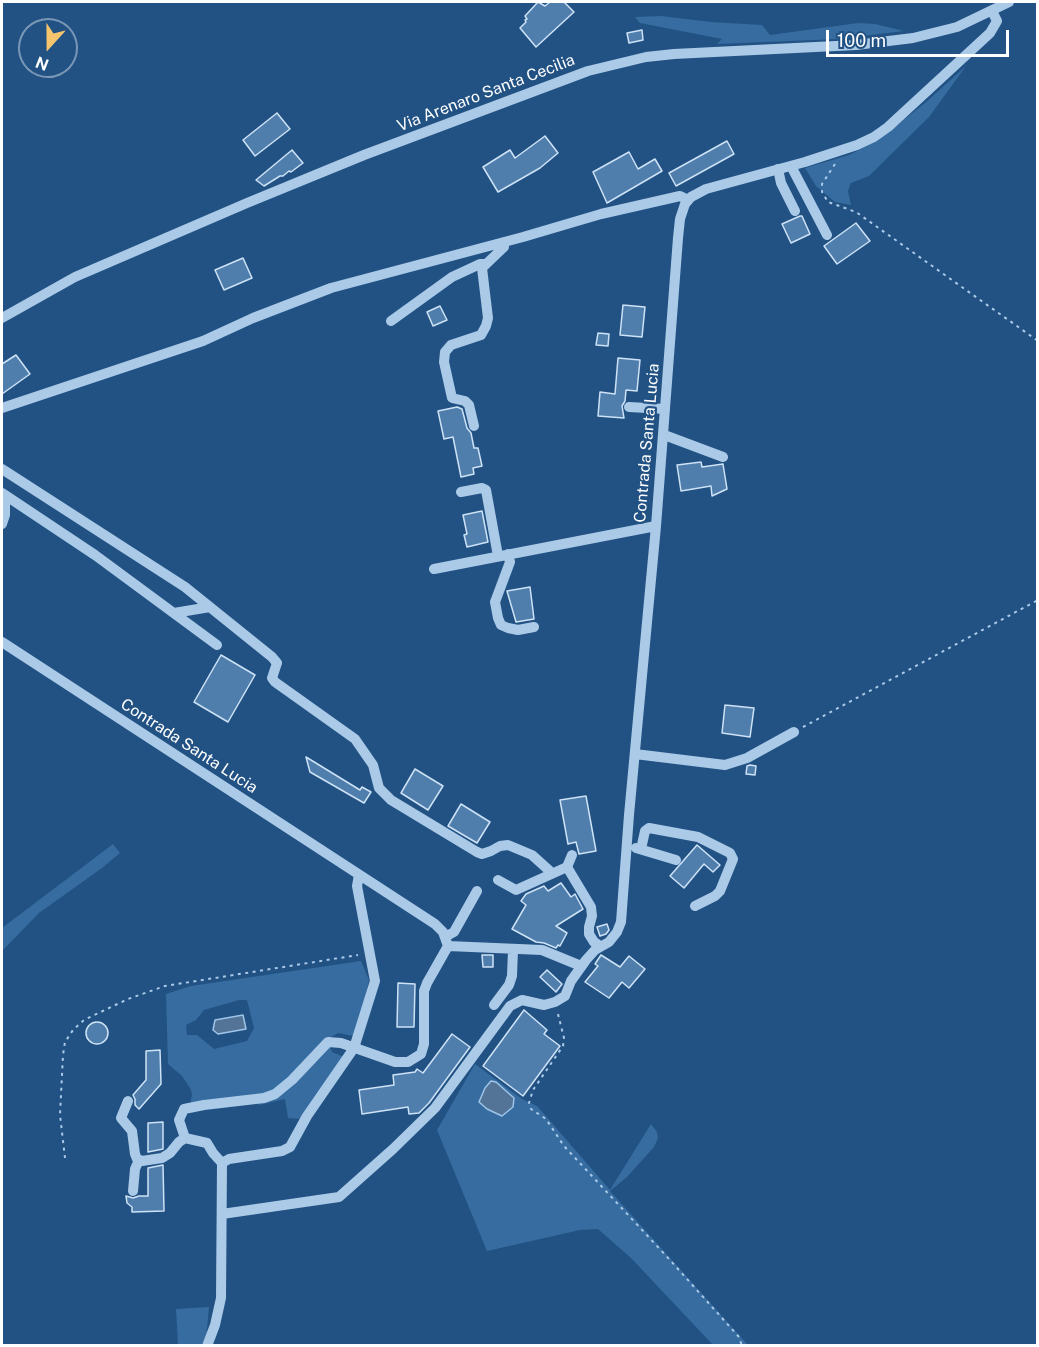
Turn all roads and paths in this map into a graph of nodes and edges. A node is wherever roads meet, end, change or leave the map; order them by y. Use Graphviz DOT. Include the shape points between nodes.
graph roads {
  1 [pos="1009,2"];
  2 [pos="992,11"];
  3 [pos="836,153"];
  4 [pos="790,166"];
  5 [pos="778,169"];
  6 [pos="688,200"];
  7 [pos="795,211"];
  8 [pos="827,235"];
  9 [pos="504,242"];
  10 [pos="484,264"];
  11 [pos="2,318"];
  12 [pos="390,321"];
  13 [pos="1038,341"];
  14 [pos="629,407"];
  15 [pos="2,408"];
  16 [pos="665,409"];
  17 [pos="474,426"];
  18 [pos="663,436"];
  19 [pos="723,457"];
  20 [pos="2,470"];
  21 [pos="461,492"];
  22 [pos="3,494"];
  23 [pos="2,524"];
  24 [pos="656,526"];
  25 [pos="503,555"];
  26 [pos="434,569"];
  27 [pos="1038,600"];
  28 [pos="210,607"];
  29 [pos="174,613"];
  30 [pos="534,627"];
  31 [pos="2,642"];
  32 [pos="217,645"];
  33 [pos="794,732"];
  34 [pos="635,754"];
  35 [pos="626,847"];
  36 [pos="641,849"];
  37 [pos="572,855"];
  38 [pos="676,860"];
  39 [pos="567,867"];
  40 [pos="552,873"];
  41 [pos="359,875"];
  42 [pos="498,880"];
  43 [pos="477,891"];
  44 [pos="695,906"];
  45 [pos="447,941"];
  46 [pos="600,946"];
  47 [pos="513,950"];
  48 [pos="370,953"];
  49 [pos="581,966"];
  50 [pos="555,1002"];
  51 [pos="494,1005"];
  52 [pos="354,1048"];
  53 [pos="128,1101"];
  54 [pos="185,1138"];
  55 [pos="65,1158"];
  56 [pos="139,1160"];
  57 [pos="222,1163"];
  58 [pos="133,1191"];
  59 [pos="222,1214"];
  60 [pos="207,1346"];
  61 [pos="742,1346"];
  1 -- 2 [label="street, Via Arenaro Santa Cecilia"];
  2 -- 3 [label="street" via="997,21 990,33 888,127"];
  2 -- 11 [label="street, Via Arenaro Santa Cecilia" via="957,27 913,39 674,54 588,71 247,203 75,277"];
  3 -- 4 [label="street"];
  3 -- 13 [label="path" via="837,160 822,184 828,202 856,212"];
  4 -- 5 [label="street"];
  4 -- 8 [label="street"];
  5 -- 6 [label="street" via="706,189"];
  5 -- 7 [label="street"];
  6 -- 9 [label="street" via="680,196 612,211"];
  6 -- 16 [label="street, Contrada Santa Lucia" via="680,219"];
  9 -- 10 [label="street" via="504,247"];
  9 -- 15 [label="street" via="331,288 203,341"];
  10 -- 12 [label="street" via="452,277"];
  10 -- 17 [label="street" via="486,326 481,335 451,345 444,362 452,398 469,405"];
  14 -- 16 [label="street"];
  16 -- 18 [label="street, Contrada Santa Lucia"];
  18 -- 19 [label="street"];
  18 -- 24 [label="street, Contrada Santa Lucia"];
  20 -- 28 [label="street" via="160,570"];
  21 -- 25 [label="street" via="486,490"];
  22 -- 23 [label="street"];
  22 -- 29 [label="street"];
  24 -- 25 [label="street"];
  24 -- 34 [label="street, Contrada Santa Lucia"];
  25 -- 26 [label="street"];
  25 -- 30 [label="street" via="510,562 495,602 501,625 518,630"];
  27 -- 33 [label="path"];
  28 -- 29 [label="street"];
  28 -- 40 [label="street" via="272,657 277,663 272,678 275,682 356,739 373,765 379,788 391,800 477,852 482,854 508,845 532,855"];
  29 -- 32 [label="street"];
  31 -- 41 [label="street, Contrada Santa Lucia"];
  33 -- 34 [label="street" via="747,758 725,765"];
  34 -- 35 [label="street, Contrada Santa Lucia"];
  35 -- 36 [label="street"];
  35 -- 46 [label="street, Contrada Santa Lucia" via="621,922 609,942"];
  36 -- 38 [label="street"];
  36 -- 44 [label="street" via="649,828 698,837 730,853 733,859 720,891"];
  37 -- 39 [label="street"];
  39 -- 40 [label="street"];
  39 -- 46 [label="street" via="591,907 589,934"];
  40 -- 42 [label="street" via="516,890"];
  41 -- 45 [label="street, Contrada Santa Lucia" via="435,924"];
  41 -- 48 [label="street" via="357,886"];
  43 -- 45 [label="street"];
  45 -- 47 [label="street"];
  45 -- 52 [label="street" via="424,991 421,1054 408,1062 395,1062"];
  46 -- 49 [label="street, Contrada Santa Lucia"];
  47 -- 49 [label="street" via="542,950"];
  47 -- 51 [label="street" via="509,985"];
  48 -- 52 [label="street" via="375,981"];
  48 -- 55 [label="path" via="165,986 84,1020 65,1042 63,1055 60,1115"];
  49 -- 50 [label="street, Contrada Santa Lucia" via="565,996"];
  50 -- 59 [label="street" via="544,1005 522,1000 510,1006 430,1113 339,1197"];
  50 -- 61 [label="path" via="563,1046 533,1090 531,1108 546,1119 570,1154 677,1267 739,1337"];
  52 -- 54 [label="street" via="328,1042 292,1080 264,1098 184,1109 179,1120"];
  52 -- 57 [label="street" via="307,1116 291,1147"];
  53 -- 56 [label="street" via="121,1118 132,1131"];
  54 -- 56 [label="street" via="162,1158"];
  54 -- 57 [label="street" via="207,1143"];
  56 -- 58 [label="street"];
  57 -- 59 [label="street"];
  59 -- 60 [label="street" via="221,1298"];
}
